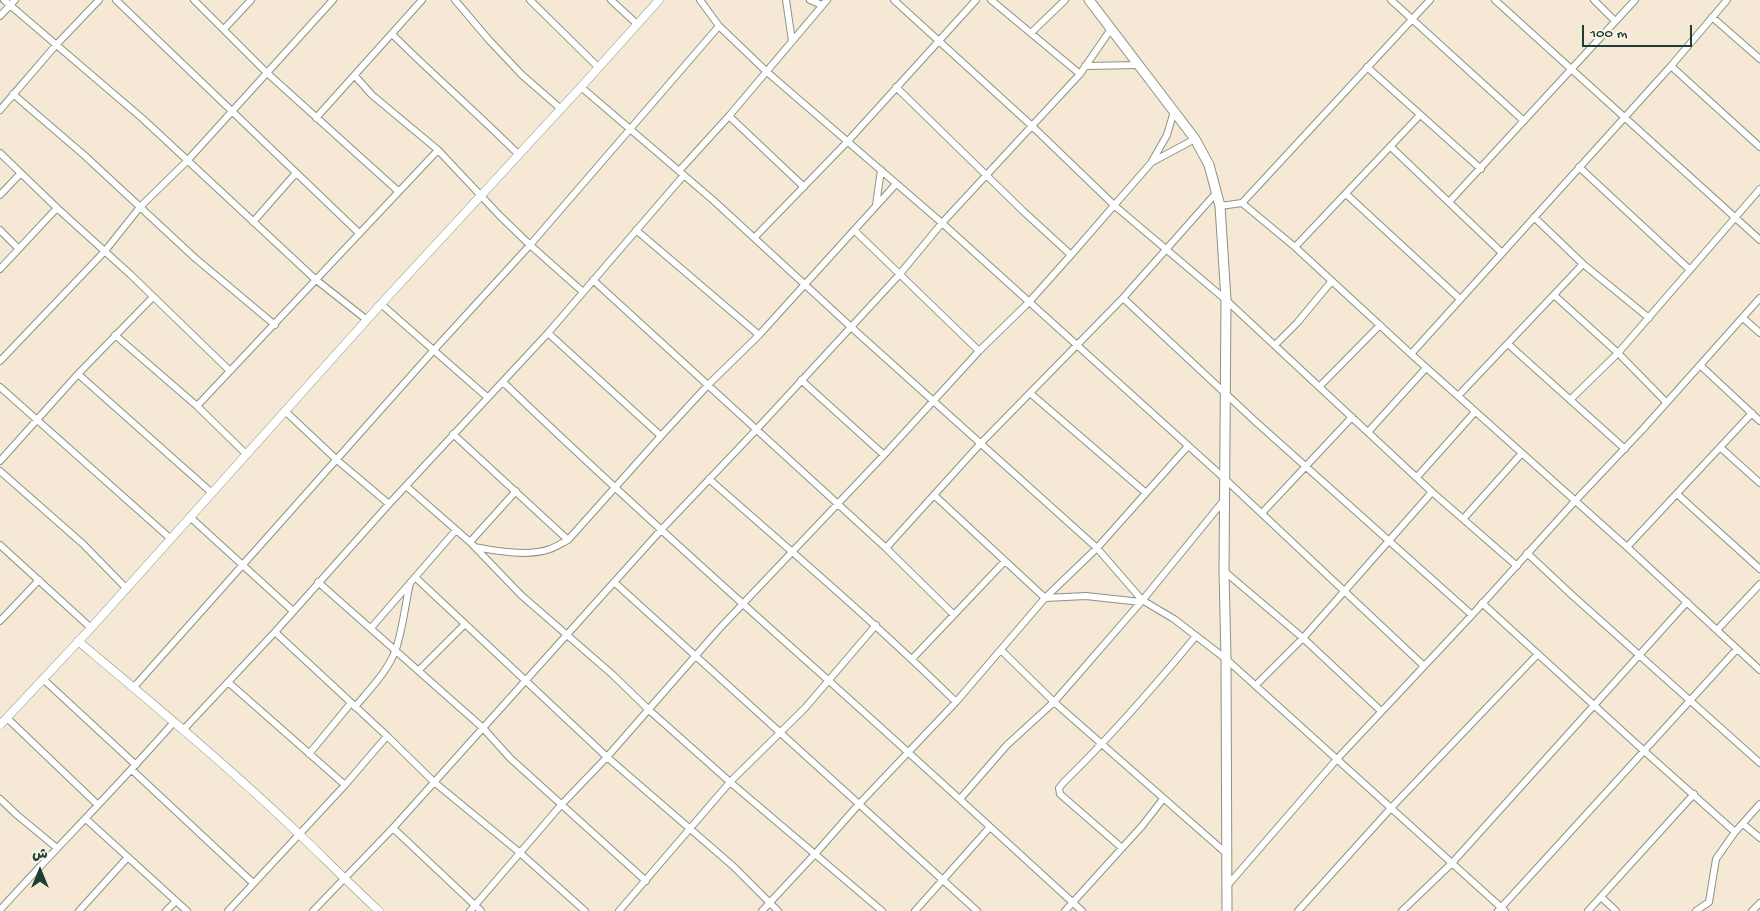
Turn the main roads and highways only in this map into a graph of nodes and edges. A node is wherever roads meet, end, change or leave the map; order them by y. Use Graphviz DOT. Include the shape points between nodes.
graph roads {
  1 [pos="1089,0"];
  2 [pos="1228,910"];
  1 -- 2 [label="main road" via="1195,139 1209,165 1220,206 1226,300 1224,571"];
}
